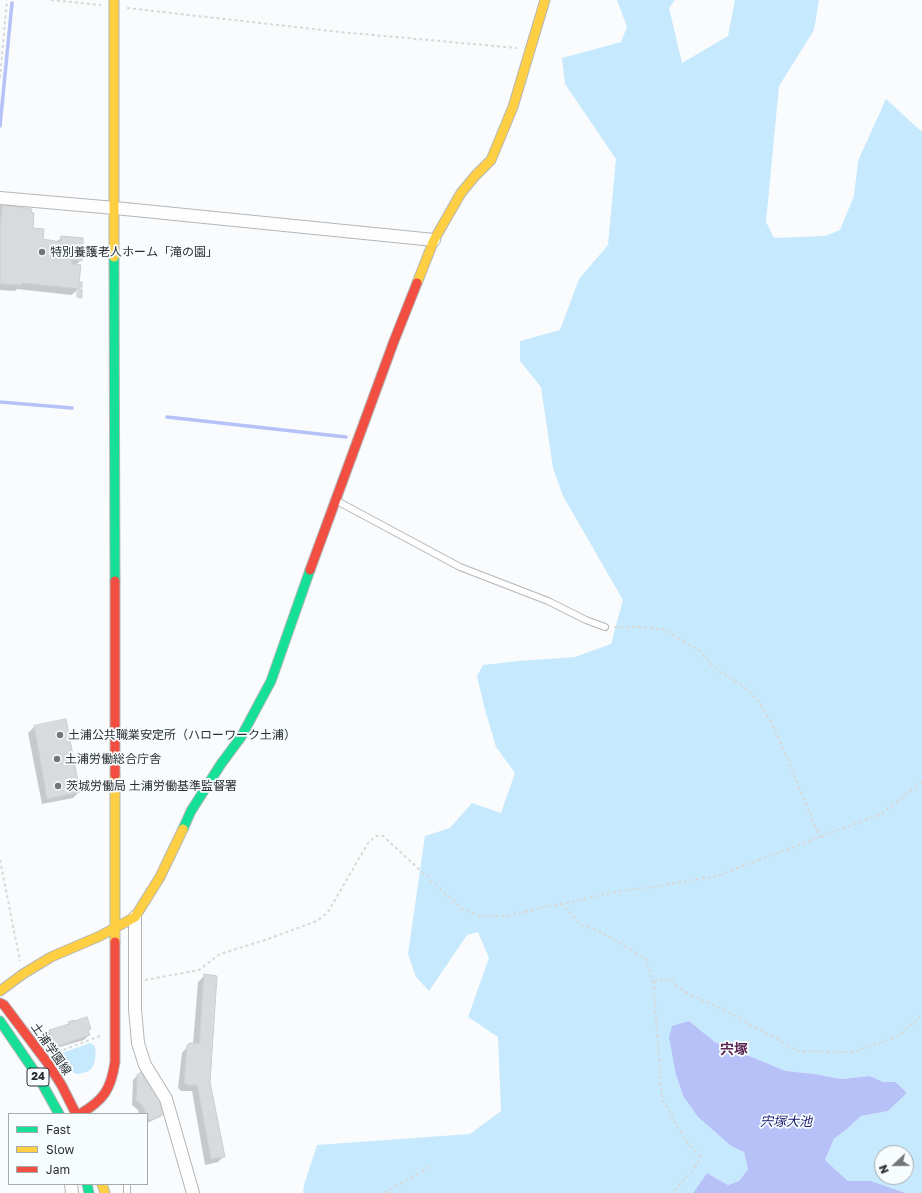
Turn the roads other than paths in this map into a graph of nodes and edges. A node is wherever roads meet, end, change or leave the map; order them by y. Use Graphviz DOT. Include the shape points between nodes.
graph roads {
  1 [pos="545,0"];
  2 [pos="114,3"];
  3 [pos="0,198"];
  4 [pos="114,208"];
  5 [pos="434,240"];
  6 [pos="336,500"];
  7 [pos="605,627"];
  8 [pos="135,917"];
  9 [pos="115,928"];
  10 [pos="0,991"];
  11 [pos="0,1003"];
  12 [pos="0,1021"];
  13 [pos="58,1113"];
  14 [pos="76,1113"];
  15 [pos="82,1113"];
  16 [pos="193,1193"];
  1 -- 5 [label="street" via="513,107 491,160 461,193"];
  2 -- 4 [label="street"];
  3 -- 4 [label="street"];
  4 -- 5 [label="street"];
  4 -- 9 [label="street"];
  5 -- 6 [label="street"];
  6 -- 7 [label="lane" via="460,567 548,601"];
  6 -- 8 [label="street" via="271,681 242,737 191,811 160,877"];
  8 -- 9 [label="street"];
  8 -- 16 [label="street" via="136,1030 139,1048 145,1065 166,1099"];
  9 -- 10 [label="street" via="51,957"];
  9 -- 15 [label="street" via="116,1062 106,1095"];
  11 -- 14 [label="street, 土浦学園線 / 24" via="40,1052"];
  12 -- 13 [label="street, 24" via="39,1078"];
}
